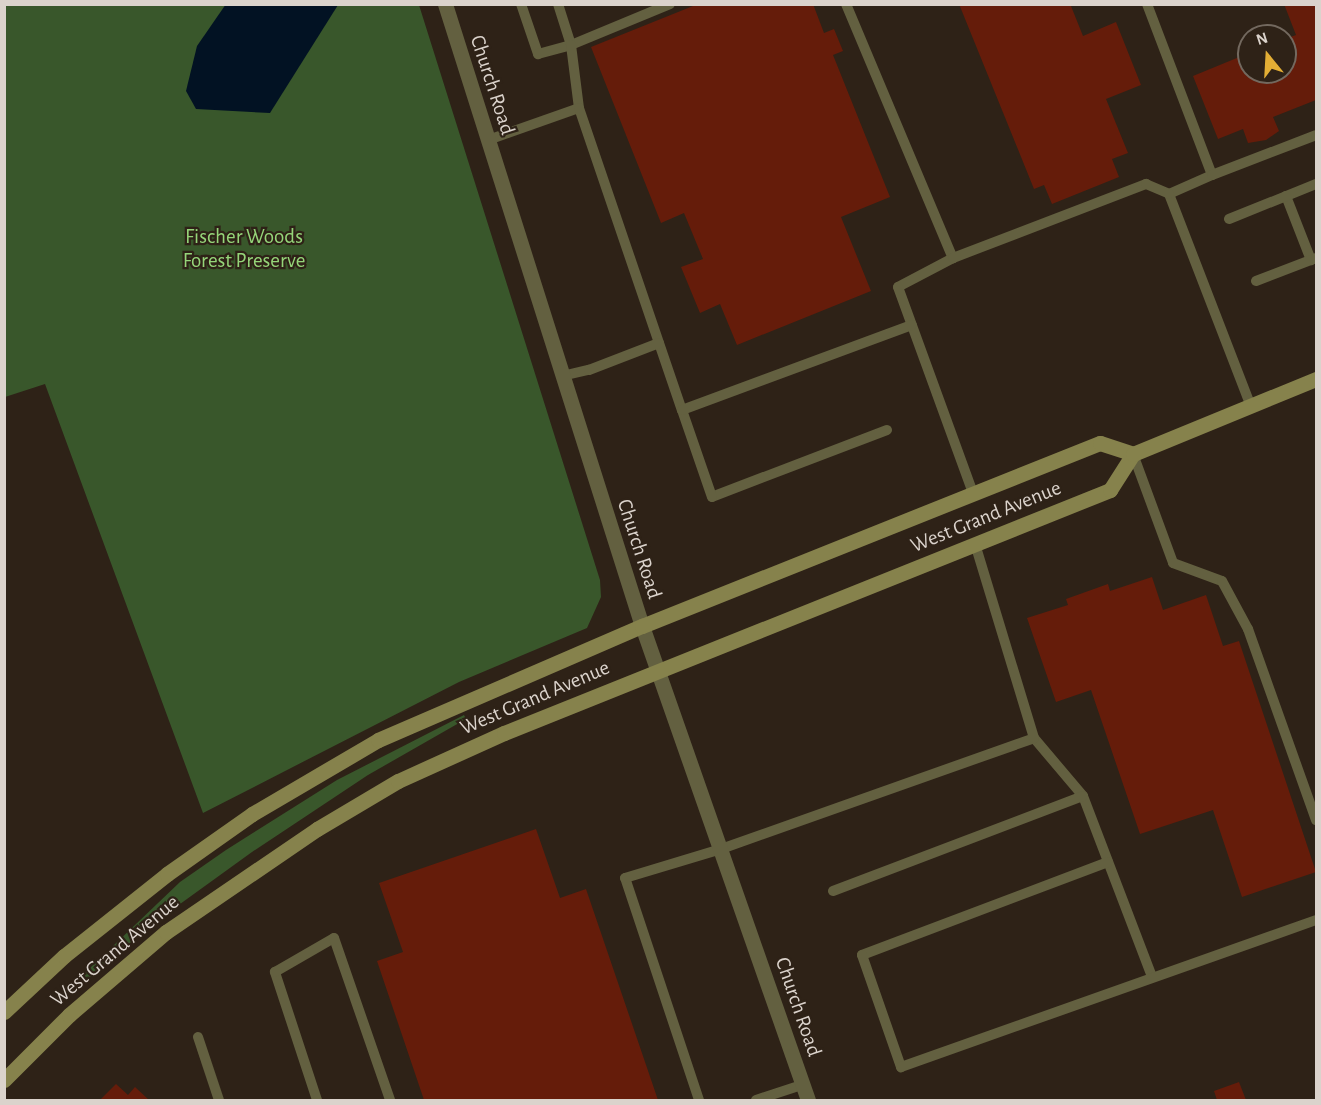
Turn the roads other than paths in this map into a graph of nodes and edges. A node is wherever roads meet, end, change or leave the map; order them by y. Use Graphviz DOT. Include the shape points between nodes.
graph roads {
  1 [pos="445,4"];
  2 [pos="521,4"];
  3 [pos="558,4"];
  4 [pos="670,4"];
  5 [pos="846,4"];
  6 [pos="1147,4"];
  7 [pos="571,45"];
  8 [pos="579,108"];
  9 [pos="1317,135"];
  10 [pos="488,140"];
  11 [pos="1212,175"];
  12 [pos="1317,184"];
  13 [pos="1169,194"];
  14 [pos="1286,196"];
  15 [pos="1229,219"];
  16 [pos="953,258"];
  17 [pos="1314,259"];
  18 [pos="1256,281"];
  19 [pos="912,325"];
  20 [pos="659,343"];
  21 [pos="562,376"];
  22 [pos="1317,379"];
  23 [pos="1251,405"];
  24 [pos="682,410"];
  25 [pos="887,430"];
  26 [pos="1133,454"];
  27 [pos="973,493"];
  28 [pos="975,544"];
  29 [pos="642,626"];
  30 [pos="657,670"];
  31 [pos="1034,738"];
  32 [pos="1083,796"];
  33 [pos="1317,820"];
  34 [pos="721,849"];
  35 [pos="1108,862"];
  36 [pos="833,891"];
  37 [pos="1317,920"];
  38 [pos="1152,977"];
  39 [pos="4,1012"];
  40 [pos="198,1037"];
  41 [pos="4,1080"];
  42 [pos="802,1085"];
  43 [pos="219,1101"];
  44 [pos="317,1101"];
  45 [pos="390,1101"];
  46 [pos="699,1101"];
  47 [pos="756,1101"];
  48 [pos="808,1101"];
  1 -- 10 [label="street, Church Road"];
  2 -- 7 [label="lane" via="538,54"];
  3 -- 7 [label="lane"];
  4 -- 7 [label="lane"];
  5 -- 16 [label="lane"];
  6 -- 11 [label="lane"];
  7 -- 8 [label="lane"];
  8 -- 10 [label="lane"];
  8 -- 20 [label="lane"];
  9 -- 11 [label="lane"];
  10 -- 21 [label="street, Church Road"];
  11 -- 13 [label="lane"];
  12 -- 14 [label="lane"];
  13 -- 16 [label="lane" via="1146,184"];
  13 -- 23 [label="lane"];
  14 -- 15 [label="lane"];
  14 -- 17 [label="lane"];
  16 -- 19 [label="lane" via="898,287"];
  17 -- 18 [label="lane"];
  19 -- 24 [label="lane"];
  19 -- 27 [label="lane"];
  20 -- 21 [label="lane" via="589,370"];
  20 -- 24 [label="lane"];
  21 -- 29 [label="street, Church Road"];
  22 -- 23 [label="main road"];
  23 -- 26 [label="main road"];
  24 -- 25 [label="lane" via="712,497"];
  26 -- 27 [label="main road, West Grand Avenue" via="1100,443"];
  26 -- 28 [label="main road, West Grand Avenue" via="1110,490"];
  26 -- 33 [label="lane" via="1173,563 1222,581 1248,629"];
  27 -- 29 [label="main road, West Grand Avenue"];
  28 -- 30 [label="main road, West Grand Avenue"];
  28 -- 31 [label="lane"];
  29 -- 30 [label="street, Church Road"];
  29 -- 39 [label="main road, West Grand Avenue" via="378,740 252,814 118,911"];
  30 -- 34 [label="street, Church Road"];
  30 -- 41 [label="main road, West Grand Avenue" via="398,780 317,829 166,932 69,1015"];
  31 -- 32 [label="lane"];
  31 -- 34 [label="lane"];
  32 -- 35 [label="lane"];
  32 -- 36 [label="lane"];
  34 -- 42 [label="street, Church Road"];
  34 -- 46 [label="lane" via="625,878"];
  35 -- 38 [label="lane"];
  35 -- 38 [label="lane" via="862,955 901,1067"];
  37 -- 38 [label="lane"];
  40 -- 43 [label="lane"];
  42 -- 47 [label="lane"];
  42 -- 48 [label="street, Church Road"];
  44 -- 45 [label="lane" via="275,972 334,938"];
}
